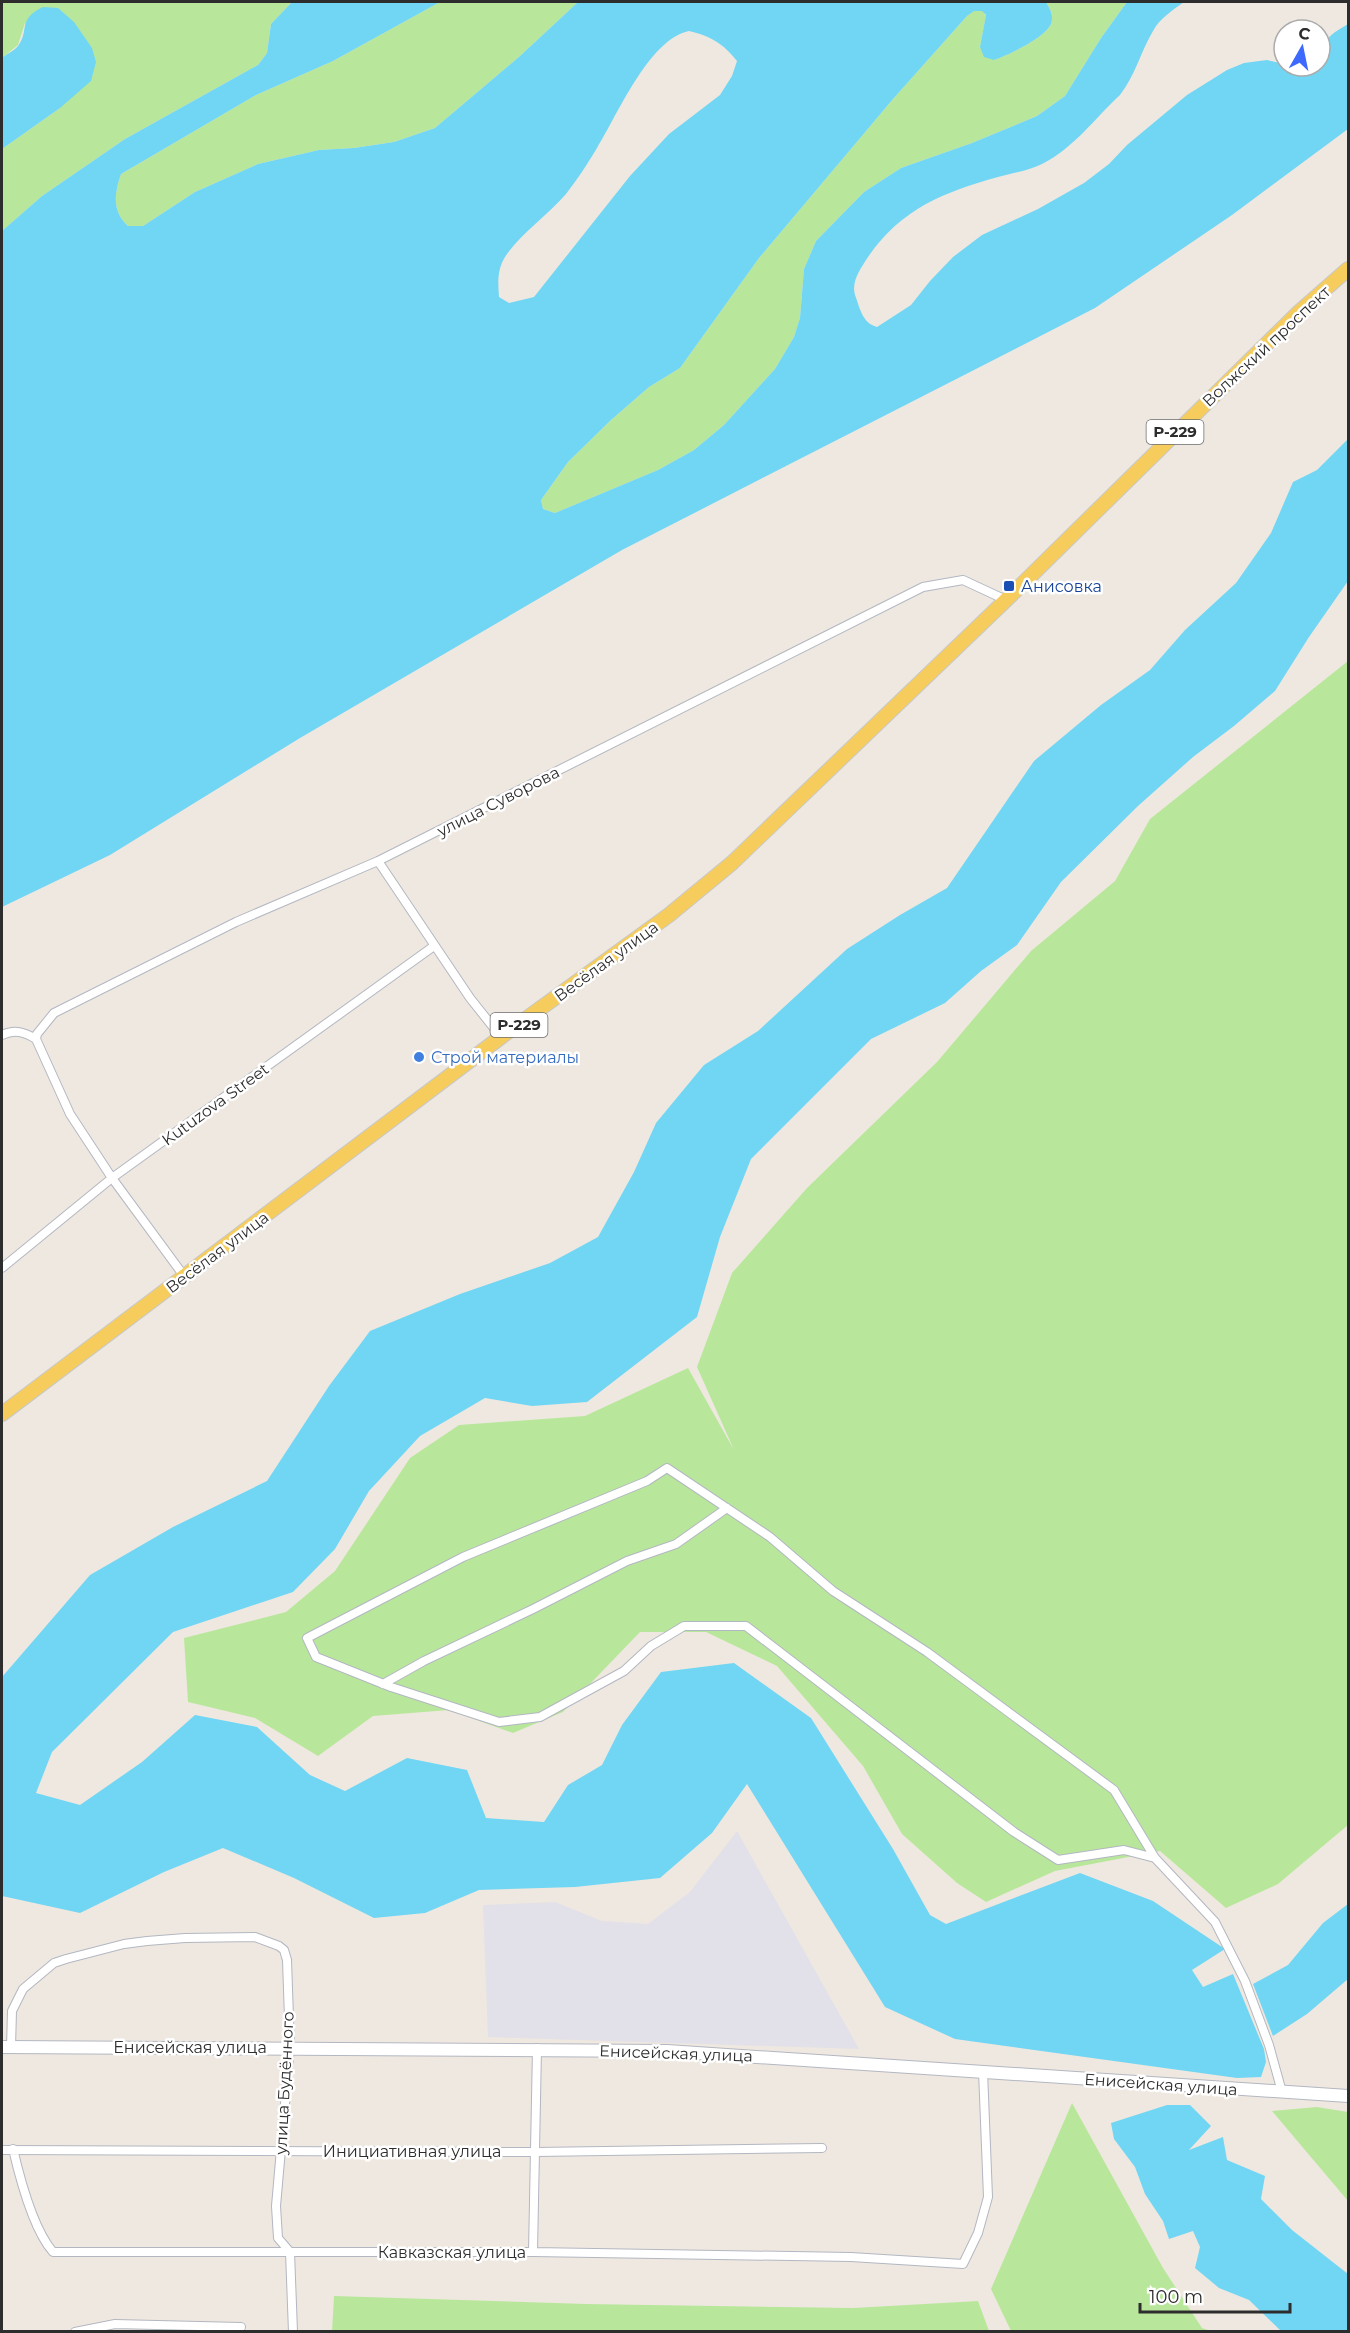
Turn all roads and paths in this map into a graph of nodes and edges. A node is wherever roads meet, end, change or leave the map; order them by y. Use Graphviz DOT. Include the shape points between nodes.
graph roads {
  1 [pos="1348,269"];
  2 [pos="1006,600"];
  3 [pos="378,861"];
  4 [pos="434,946"];
  5 [pos="2,1035"];
  6 [pos="501,1037"];
  7 [pos="36,1040"];
  8 [pos="112,1178"];
  9 [pos="2,1268"];
  10 [pos="184,1276"];
  11 [pos="2,1414"];
  12 [pos="727,1508"];
  13 [pos="383,1684"];
  14 [pos="1155,1858"];
  15 [pos="6,2047"];
  16 [pos="290,2047"];
  17 [pos="537,2049"];
  18 [pos="983,2071"];
  19 [pos="1282,2092"];
  20 [pos="1348,2096"];
  21 [pos="822,2148"];
  22 [pos="13,2149"];
  23 [pos="2,2150"];
  24 [pos="282,2151"];
  25 [pos="535,2152"];
  26 [pos="290,2252"];
  27 [pos="533,2252"];
  28 [pos="241,2327"];
  29 [pos="116,2328"];
  30 [pos="75,2331"];
  31 [pos="293,2331"];
  1 -- 2 [label="main road, Волжский проспект / Р-229" via="1177,430"];
  2 -- 3 [label="street, улица Суворова" via="963,580 923,587"];
  2 -- 6 [label="main road, Весёлая улица / Р-229" via="732,862 669,915"];
  3 -- 4 [label="street"];
  3 -- 7 [label="street, улица Суворова" via="236,922 54,1013"];
  4 -- 6 [label="street"];
  4 -- 8 [label="street, Kutuzova Street"];
  5 -- 7 [label="street" via="23,1031"];
  6 -- 10 [label="main road, Весёлая улица / Р-229"];
  7 -- 8 [label="street" via="70,1114"];
  8 -- 9 [label="street, Kutuzova Street"];
  8 -- 10 [label="street"];
  10 -- 11 [label="main road, Весёлая улица / Р-229"];
  12 -- 13 [label="street" via="676,1544 627,1562 424,1660"];
  12 -- 13 [label="street" via="667,1468 647,1481 464,1557 307,1638 316,1657"];
  12 -- 14 [label="street" via="770,1537 833,1591 927,1652 1114,1790"];
  13 -- 14 [label="street" via="499,1722 540,1717 624,1671 651,1646 684,1626 746,1626 1014,1832 1058,1860 1124,1850"];
  14 -- 19 [label="street" via="1215,1922 1245,1981"];
  15 -- 16 [label="street, Енисейская улица"];
  15 -- 16 [label="street, улица Будённого" via="12,2011 23,1989 54,1963 147,1941 255,1937 284,1950"];
  16 -- 17 [label="street, Енисейская улица"];
  16 -- 24 [label="street, улица Будённого"];
  17 -- 18 [label="street, Енисейская улица" via="667,2051"];
  17 -- 25 [label="street"];
  18 -- 19 [label="street, Енисейская улица"];
  18 -- 27 [label="street, Кавказская улица" via="988,2197 978,2233 963,2264 851,2257"];
  19 -- 20 [label="street, Енисейская улица"];
  21 -- 25 [label="street, Инициативная улица"];
  22 -- 23 [label="street, Инициативная улица"];
  22 -- 24 [label="street, Инициативная улица"];
  22 -- 26 [label="street, Кавказская улица" via="21,2184 53,2252"];
  24 -- 25 [label="street, Инициативная улица"];
  24 -- 26 [label="street, улица Будённого" via="276,2206 279,2238"];
  25 -- 27 [label="street"];
  26 -- 27 [label="street, Кавказская улица"];
  26 -- 31 [label="street, улица Будённого"];
  28 -- 29 [label="street"];
  29 -- 30 [label="street"];
}
